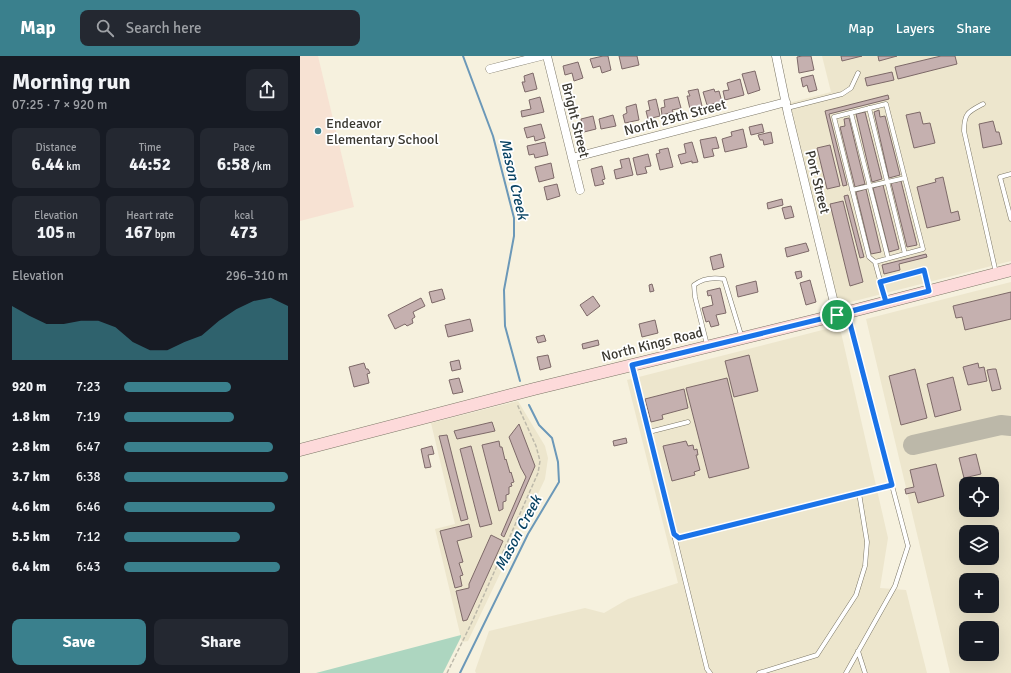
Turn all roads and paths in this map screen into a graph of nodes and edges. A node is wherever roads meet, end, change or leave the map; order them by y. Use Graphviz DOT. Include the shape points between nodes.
graph roads {
  1 [pos="541,56"];
  2 [pos="547,56"];
  3 [pos="776,56"];
  4 [pos="490,69"];
  5 [pos="858,73"];
  6 [pos="983,104"];
  7 [pos="786,105"];
  8 [pos="869,108"];
  9 [pos="851,113"];
  10 [pos="572,158"];
  11 [pos="1011,174"];
  12 [pos="905,178"];
  13 [pos="888,182"];
  14 [pos="870,186"];
  15 [pos="580,190"];
  16 [pos="852,190"];
  17 [pos="1011,218"];
  18 [pos="905,254"];
  19 [pos="888,258"];
  20 [pos="875,262"];
  21 [pos="1011,270"];
  22 [pos="996,274"];
  23 [pos="880,282"];
  24 [pos="929,291"];
  25 [pos="886,302"];
  26 [pos="842,313"];
  27 [pos="742,338"];
  28 [pos="707,346"];
  29 [pos="632,365"];
  30 [pos="512,395"];
  31 [pos="688,422"];
  32 [pos="649,432"];
  33 [pos="300,450"];
  34 [pos="892,485"];
  35 [pos="859,493"];
  36 [pos="674,534"];
  37 [pos="858,650"];
  38 [pos="447,673"];
  39 [pos="710,673"];
  40 [pos="759,673"];
  41 [pos="846,673"];
  42 [pos="865,673"];
  1 -- 4 [label="street"];
  2 -- 10 [label="street, Bright Street"];
  3 -- 7 [label="street, Port Street"];
  5 -- 7 [label="lane" via="851,88 842,94"];
  6 -- 22 [label="lane" via="968,112 964,131"];
  7 -- 10 [label="street, North 29th Street"];
  7 -- 26 [label="street, Port Street"];
  8 -- 9 [label="lane"];
  8 -- 12 [label="lane" via="886,104"];
  8 -- 13 [label="lane"];
  9 -- 14 [label="lane"];
  9 -- 16 [label="lane" via="834,117"];
  10 -- 15 [label="street, Bright Street"];
  11 -- 17 [label="lane" via="1000,177"];
  12 -- 13 [label="lane"];
  12 -- 18 [label="lane" via="923,249"];
  13 -- 14 [label="lane"];
  13 -- 18 [label="lane"];
  14 -- 16 [label="lane"];
  14 -- 19 [label="lane"];
  16 -- 20 [label="lane" via="869,257"];
  18 -- 19 [label="lane"];
  19 -- 20 [label="lane"];
  20 -- 23 [label="lane"];
  21 -- 22 [label="main road, North Kings Road"];
  22 -- 24 [label="main road, North Kings Road"];
  23 -- 24 [label="lane" via="924,270"];
  23 -- 25 [label="lane"];
  24 -- 25 [label="main road, North Kings Road"];
  25 -- 26 [label="main road, North Kings Road"];
  26 -- 27 [label="main road, North Kings Road"];
  26 -- 34 [label="lane"];
  27 -- 28 [label="main road, North Kings Road"];
  27 -- 28 [label="lane" via="724,279 700,280 694,285 695,298"];
  28 -- 29 [label="main road, North Kings Road"];
  29 -- 30 [label="main road, North Kings Road"];
  29 -- 32 [label="lane"];
  30 -- 33 [label="main road, North Kings Road"];
  30 -- 38 [label="path" via="536,446 540,461 538,473"];
  31 -- 32 [label="lane"];
  32 -- 36 [label="lane"];
  34 -- 35 [label="lane"];
  34 -- 37 [label="lane" via="908,546 894,586"];
  35 -- 36 [label="lane" via="679,538"];
  35 -- 40 [label="lane" via="867,542 865,566 856,595 817,655"];
  36 -- 39 [label="lane"];
  37 -- 41 [label="lane"];
  37 -- 42 [label="lane"];
}
